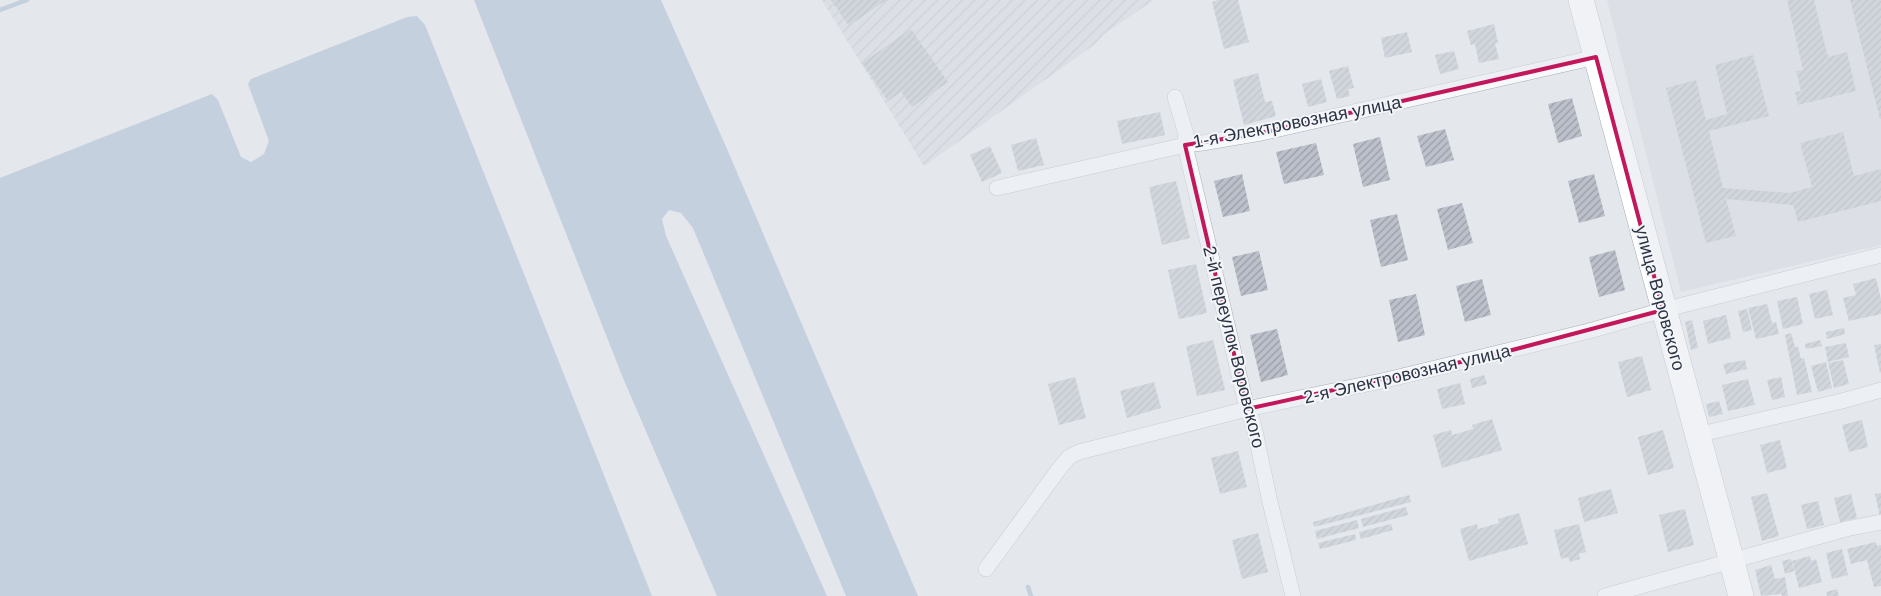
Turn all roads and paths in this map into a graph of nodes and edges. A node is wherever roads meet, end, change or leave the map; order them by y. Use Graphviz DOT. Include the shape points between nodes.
graph roads {
  1 [pos="1581,0"];
  2 [pos="1596,57"];
  3 [pos="1175,97"];
  4 [pos="1185,145"];
  5 [pos="997,188"];
  6 [pos="1881,256"];
  7 [pos="1663,310"];
  8 [pos="1881,390"];
  9 [pos="1247,409"];
  10 [pos="1697,435"];
  11 [pos="1881,522"];
  12 [pos="1731,560"];
  13 [pos="986,570"];
  14 [pos="1293,596"];
  15 [pos="1605,596"];
  16 [pos="1741,596"];
  1 -- 2 [label="main road, улица Воровского"];
  2 -- 4 [label="street, 1-я Электровозная улица" via="1261,133"];
  2 -- 7 [label="main road, улица Воровского"];
  3 -- 4 [label="street, 2-й переулок Воровского" via="1186,134"];
  4 -- 5 [label="street, 1-я Электровозная улица"];
  4 -- 9 [label="street, 2-й переулок Воровского"];
  6 -- 7 [label="street, 2-я Электровозная улица"];
  7 -- 9 [label="street, 2-я Электровозная улица" via="1481,358"];
  7 -- 10 [label="main road, улица Воровского"];
  8 -- 10 [label="street"];
  9 -- 13 [label="street, 2-я Электровозная улица" via="1096,446 1069,458"];
  9 -- 14 [label="street, 2-й переулок Воровского" via="1253,422"];
  10 -- 12 [label="main road, улица Воровского"];
  11 -- 12 [label="street"];
  12 -- 15 [label="street"];
  12 -- 16 [label="main road, улица Воровского"];
}
